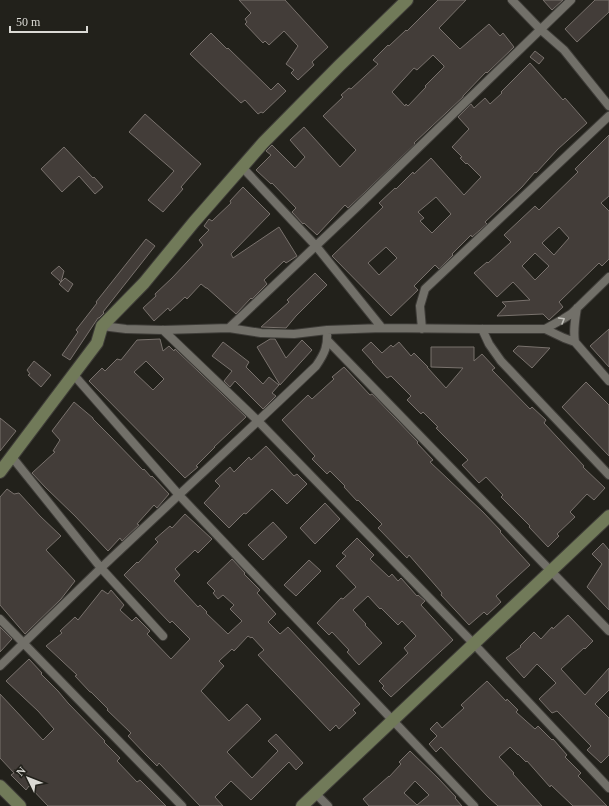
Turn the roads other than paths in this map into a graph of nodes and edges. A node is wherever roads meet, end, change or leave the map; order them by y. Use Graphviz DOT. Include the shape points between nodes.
graph roads {
  1 [pos="407,0"];
  2 [pos="512,0"];
  3 [pos="571,0"];
  4 [pos="540,29"];
  5 [pos="609,106"];
  6 [pos="609,116"];
  7 [pos="242,167"];
  8 [pos="316,246"];
  9 [pos="609,277"];
  10 [pos="577,308"];
  11 [pos="102,326"];
  12 [pos="229,328"];
  13 [pos="382,328"];
  14 [pos="545,328"];
  15 [pos="422,329"];
  16 [pos="482,329"];
  17 [pos="163,330"];
  18 [pos="327,330"];
  19 [pos="328,341"];
  20 [pos="575,342"];
  21 [pos="73,374"];
  22 [pos="609,381"];
  23 [pos="258,421"];
  24 [pos="12,457"];
  25 [pos="0,472"];
  26 [pos="609,475"];
  27 [pos="179,495"];
  28 [pos="609,516"];
  29 [pos="101,568"];
  30 [pos="551,571"];
  31 [pos="0,619"];
  32 [pos="609,631"];
  33 [pos="163,636"];
  34 [pos="23,644"];
  35 [pos="474,644"];
  36 [pos="0,666"];
  37 [pos="392,721"];
  38 [pos="0,786"];
  39 [pos="609,788"];
  40 [pos="316,793"];
  41 [pos="20,806"];
  42 [pos="182,806"];
  43 [pos="302,806"];
  44 [pos="328,806"];
  45 [pos="474,806"];
  1 -- 7 [label="street"];
  2 -- 4 [label="street"];
  3 -- 4 [label="street"];
  4 -- 5 [label="street" via="564,50"];
  4 -- 8 [label="street"];
  6 -- 15 [label="street" via="425,289 420,306"];
  7 -- 8 [label="street"];
  7 -- 11 [label="street" via="144,283"];
  8 -- 12 [label="street"];
  8 -- 13 [label="street"];
  9 -- 10 [label="street"];
  14 -- 10 [label="street, one-way"];
  10 -- 20 [label="street" via="573,334"];
  11 -- 17 [label="street"];
  11 -- 21 [label="street" via="97,343"];
  12 -- 17 [label="street"];
  12 -- 18 [label="street" via="294,334"];
  13 -- 15 [label="street"];
  13 -- 18 [label="street"];
  14 -- 16 [label="street"];
  14 -- 20 [label="street"];
  15 -- 16 [label="street"];
  16 -- 26 [label="street" via="501,361"];
  17 -- 23 [label="street"];
  18 -- 19 [label="street"];
  19 -- 23 [label="street" via="316,366"];
  19 -- 30 [label="street"];
  20 -- 22 [label="street"];
  21 -- 24 [label="street"];
  21 -- 27 [label="street"];
  23 -- 27 [label="street"];
  23 -- 35 [label="street"];
  24 -- 25 [label="street"];
  24 -- 29 [label="street"];
  27 -- 29 [label="street"];
  27 -- 37 [label="street"];
  28 -- 30 [label="street"];
  29 -- 33 [label="street"];
  29 -- 34 [label="street"];
  30 -- 32 [label="street"];
  30 -- 35 [label="street"];
  31 -- 34 [label="street"];
  34 -- 36 [label="street"];
  34 -- 42 [label="street"];
  35 -- 37 [label="street"];
  35 -- 39 [label="street"];
  37 -- 40 [label="street"];
  37 -- 45 [label="street"];
  38 -- 41 [label="street"];
  40 -- 43 [label="street"];
  40 -- 44 [label="street"];
}
